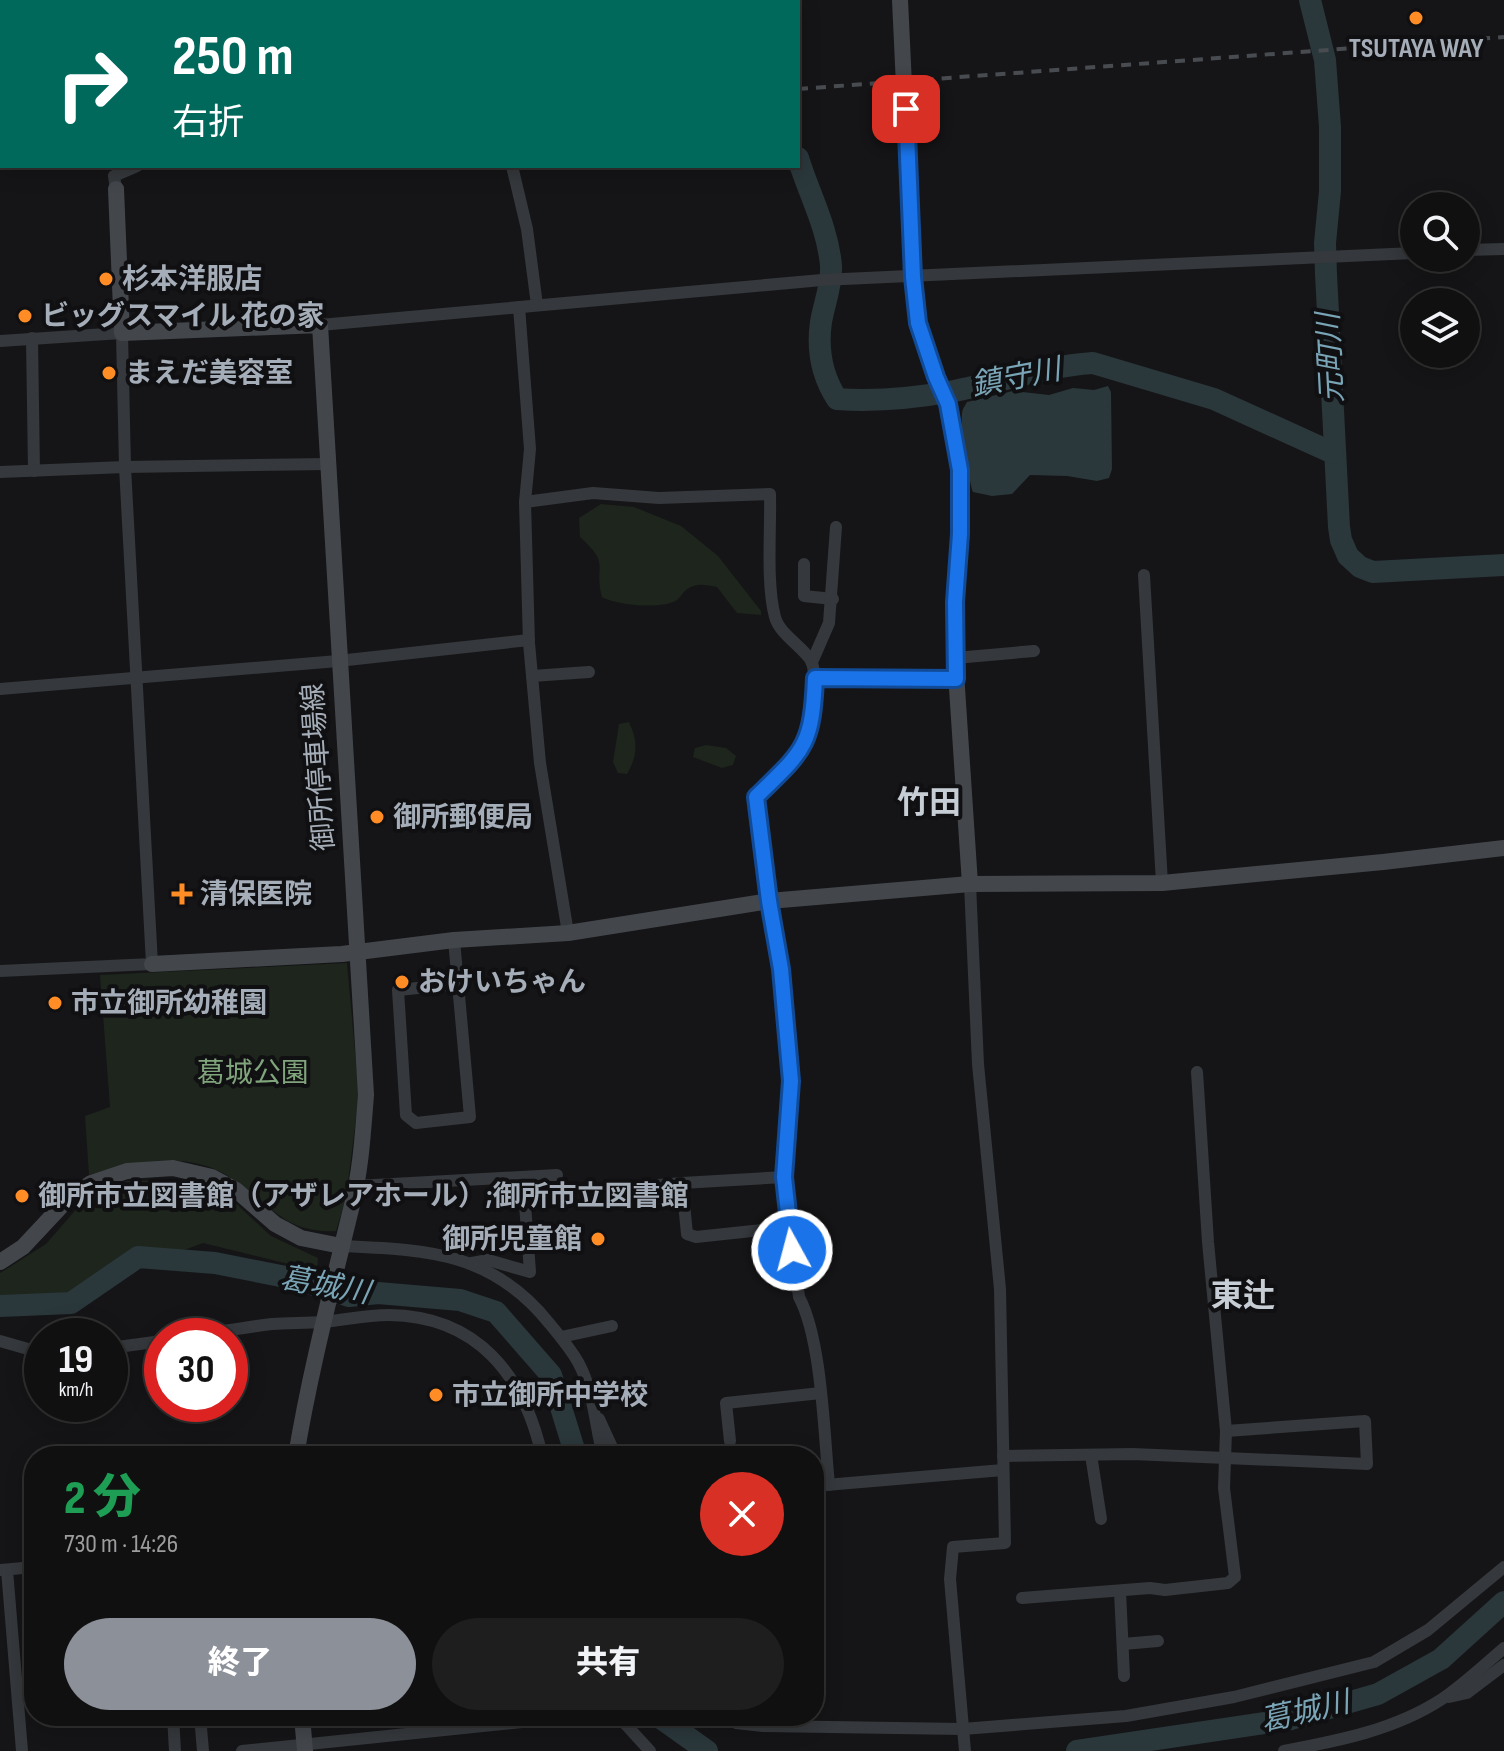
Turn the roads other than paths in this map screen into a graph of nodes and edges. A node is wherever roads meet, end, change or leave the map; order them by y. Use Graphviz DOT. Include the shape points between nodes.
graph roads {
  1 [pos="900,0"];
  2 [pos="132,168"];
  3 [pos="512,168"];
  4 [pos="116,189"];
  5 [pos="1504,249"];
  6 [pos="1480,250"];
  7 [pos="1400,254"];
  8 [pos="913,277"];
  9 [pos="537,305"];
  10 [pos="519,307"];
  11 [pos="320,325"];
  12 [pos="122,333"];
  13 [pos="32,338"];
  14 [pos="0,341"];
  15 [pos="328,464"];
  16 [pos="125,467"];
  17 [pos="34,471"];
  18 [pos="0,472"];
  19 [pos="525,502"];
  20 [pos="836,527"];
  21 [pos="804,564"];
  22 [pos="1144,575"];
  23 [pos="833,599"];
  24 [pos="529,640"];
  25 [pos="1034,651"];
  26 [pos="955,658"];
  27 [pos="338,661"];
  28 [pos="812,662"];
  29 [pos="589,672"];
  30 [pos="532,676"];
  31 [pos="138,677"];
  32 [pos="815,678"];
  33 [pos="956,679"];
  34 [pos="0,689"];
  35 [pos="1504,848"];
  36 [pos="1162,883"];
  37 [pos="970,884"];
  38 [pos="769,901"];
  39 [pos="568,933"];
  40 [pos="454,940"];
  41 [pos="356,950"];
  42 [pos="152,964"];
  43 [pos="0,971"];
  44 [pos="458,984"];
  45 [pos="1197,1072"];
  46 [pos="557,1175"];
  47 [pos="523,1177"];
  48 [pos="784,1177"];
  49 [pos="682,1183"];
  50 [pos="356,1186"];
  51 [pos="635,1187"];
  52 [pos="789,1227"];
  53 [pos="339,1254"];
  54 [pos="0,1262"];
  55 [pos="472,1263"];
  56 [pos="324,1316"];
  57 [pos="612,1326"];
  58 [pos="248,1328"];
  59 [pos="561,1337"];
  60 [pos="0,1341"];
  61 [pos="24,1348"];
  62 [pos="821,1393"];
  63 [pos="595,1413"];
  64 [pos="1226,1431"];
  65 [pos="730,1441"];
  66 [pos="298,1446"];
  67 [pos="539,1446"];
  68 [pos="601,1446"];
  69 [pos="612,1446"];
  70 [pos="1091,1455"];
  71 [pos="1003,1456"];
  72 [pos="1227,1459"];
  73 [pos="1003,1470"];
  74 [pos="824,1485"];
  75 [pos="829,1485"];
  76 [pos="1101,1519"];
  77 [pos="1504,1567"];
  78 [pos="24,1568"];
  79 [pos="4,1570"];
  80 [pos="1120,1591"];
  81 [pos="1022,1598"];
  82 [pos="1158,1641"];
  83 [pos="1123,1644"];
  84 [pos="1504,1648"];
  85 [pos="1504,1665"];
  86 [pos="1124,1676"];
  87 [pos="1443,1698"];
  88 [pos="174,1726"];
  89 [pos="201,1726"];
  90 [pos="303,1726"];
  91 [pos="493,1726"];
  92 [pos="627,1726"];
  93 [pos="763,1726"];
  94 [pos="963,1731"];
  95 [pos="305,1748"];
  96 [pos="22,1751"];
  97 [pos="175,1751"];
  98 [pos="203,1751"];
  99 [pos="242,1751"];
  100 [pos="650,1751"];
  101 [pos="965,1751"];
  102 [pos="1284,1751"];
  1 -- 8 [label="street"];
  2 -- 4 [label="street" via="114,176"];
  3 -- 9 [label="street"];
  4 -- 12 [label="street"];
  5 -- 6 [label="street"];
  7 -- 8 [label="street"];
  8 -- 9 [label="street"];
  8 -- 26 [label="street" via="918,323 948,404 960,470"];
  9 -- 10 [label="street"];
  10 -- 11 [label="street"];
  10 -- 19 [label="street" via="530,449"];
  11 -- 12 [label="street"];
  11 -- 15 [label="street, 御所停車場線"];
  12 -- 13 [label="street"];
  12 -- 16 [label="street"];
  13 -- 14 [label="street"];
  13 -- 17 [label="street"];
  15 -- 16 [label="street"];
  15 -- 27 [label="street, 御所停車場線"];
  16 -- 17 [label="street"];
  16 -- 31 [label="street"];
  17 -- 18 [label="street"];
  19 -- 24 [label="street"];
  19 -- 28 [label="street" via="593,493 659,498 770,494 775,621"];
  20 -- 23 [label="street"];
  21 -- 23 [label="street" via="804,596"];
  22 -- 36 [label="street"];
  23 -- 28 [label="street"];
  24 -- 27 [label="street"];
  24 -- 30 [label="street"];
  25 -- 26 [label="street"];
  26 -- 33 [label="street"];
  27 -- 31 [label="street"];
  27 -- 41 [label="street, 御所停車場線"];
  28 -- 32 [label="street"];
  29 -- 30 [label="street"];
  30 -- 39 [label="street" via="540,763"];
  31 -- 34 [label="street"];
  31 -- 42 [label="street"];
  32 -- 33 [label="street"];
  32 -- 38 [label="street" via="814,718 806,742 756,797"];
  33 -- 37 [label="street"];
  35 -- 36 [label="street"];
  36 -- 37 [label="street"];
  37 -- 38 [label="street"];
  37 -- 71 [label="street" via="978,1064 1000,1289"];
  38 -- 39 [label="street"];
  38 -- 48 [label="street" via="791,1081"];
  39 -- 40 [label="street"];
  40 -- 41 [label="street"];
  40 -- 44 [label="street"];
  41 -- 42 [label="street"];
  41 -- 50 [label="street, 御所停車場線" via="366,1095"];
  42 -- 43 [label="street"];
  44 -- 44 [label="street" via="470,1117 416,1123 406,1115 398,990"];
  45 -- 64 [label="street"];
  46 -- 47 [label="street"];
  47 -- 50 [label="street"];
  47 -- 55 [label="street" via="530,1272 488,1260"];
  48 -- 49 [label="street"];
  48 -- 52 [label="street"];
  49 -- 51 [label="street"];
  49 -- 52 [label="street" via="687,1234"];
  50 -- 53 [label="street, 御所停車場線"];
  52 -- 62 [label="street"];
  53 -- 54 [label="street" via="275,1224 212,1177 173,1168 127,1171 91,1183"];
  53 -- 55 [label="street" via="416,1251"];
  53 -- 56 [label="street, 御所停車場線"];
  55 -- 59 [label="street" via="526,1298"];
  56 -- 58 [label="street"];
  56 -- 66 [label="street, 御所停車場線"];
  56 -- 67 [label="street" via="423,1318 474,1339 513,1380"];
  57 -- 59 [label="street"];
  59 -- 63 [label="street" via="579,1363"];
  60 -- 61 [label="street"];
  62 -- 65 [label="street" via="726,1403"];
  62 -- 75 [label="street"];
  63 -- 68 [label="street"];
  63 -- 69 [label="street"];
  64 -- 72 [label="street"];
  64 -- 72 [label="street" via="1365,1421 1367,1464"];
  70 -- 71 [label="street"];
  70 -- 72 [label="street"];
  70 -- 76 [label="street"];
  71 -- 73 [label="street"];
  72 -- 80 [label="street" via="1224,1488 1235,1577 1228,1583"];
  73 -- 75 [label="street"];
  73 -- 94 [label="street" via="1005,1543 953,1547 950,1579"];
  74 -- 75 [label="street"];
  77 -- 94 [label="street" via="1428,1630 1374,1662 1234,1697 1126,1716"];
  78 -- 79 [label="street"];
  79 -- 96 [label="street"];
  80 -- 81 [label="street"];
  80 -- 83 [label="street"];
  82 -- 83 [label="street"];
  83 -- 86 [label="street"];
  84 -- 87 [label="street"];
  85 -- 87 [label="street" via="1467,1693"];
  87 -- 102 [label="street" via="1379,1728"];
  88 -- 97 [label="street"];
  89 -- 98 [label="street"];
  90 -- 95 [label="street"];
  91 -- 95 [label="street"];
  92 -- 100 [label="street"];
  93 -- 94 [label="street"];
  94 -- 101 [label="street"];
  95 -- 99 [label="street"];
}
